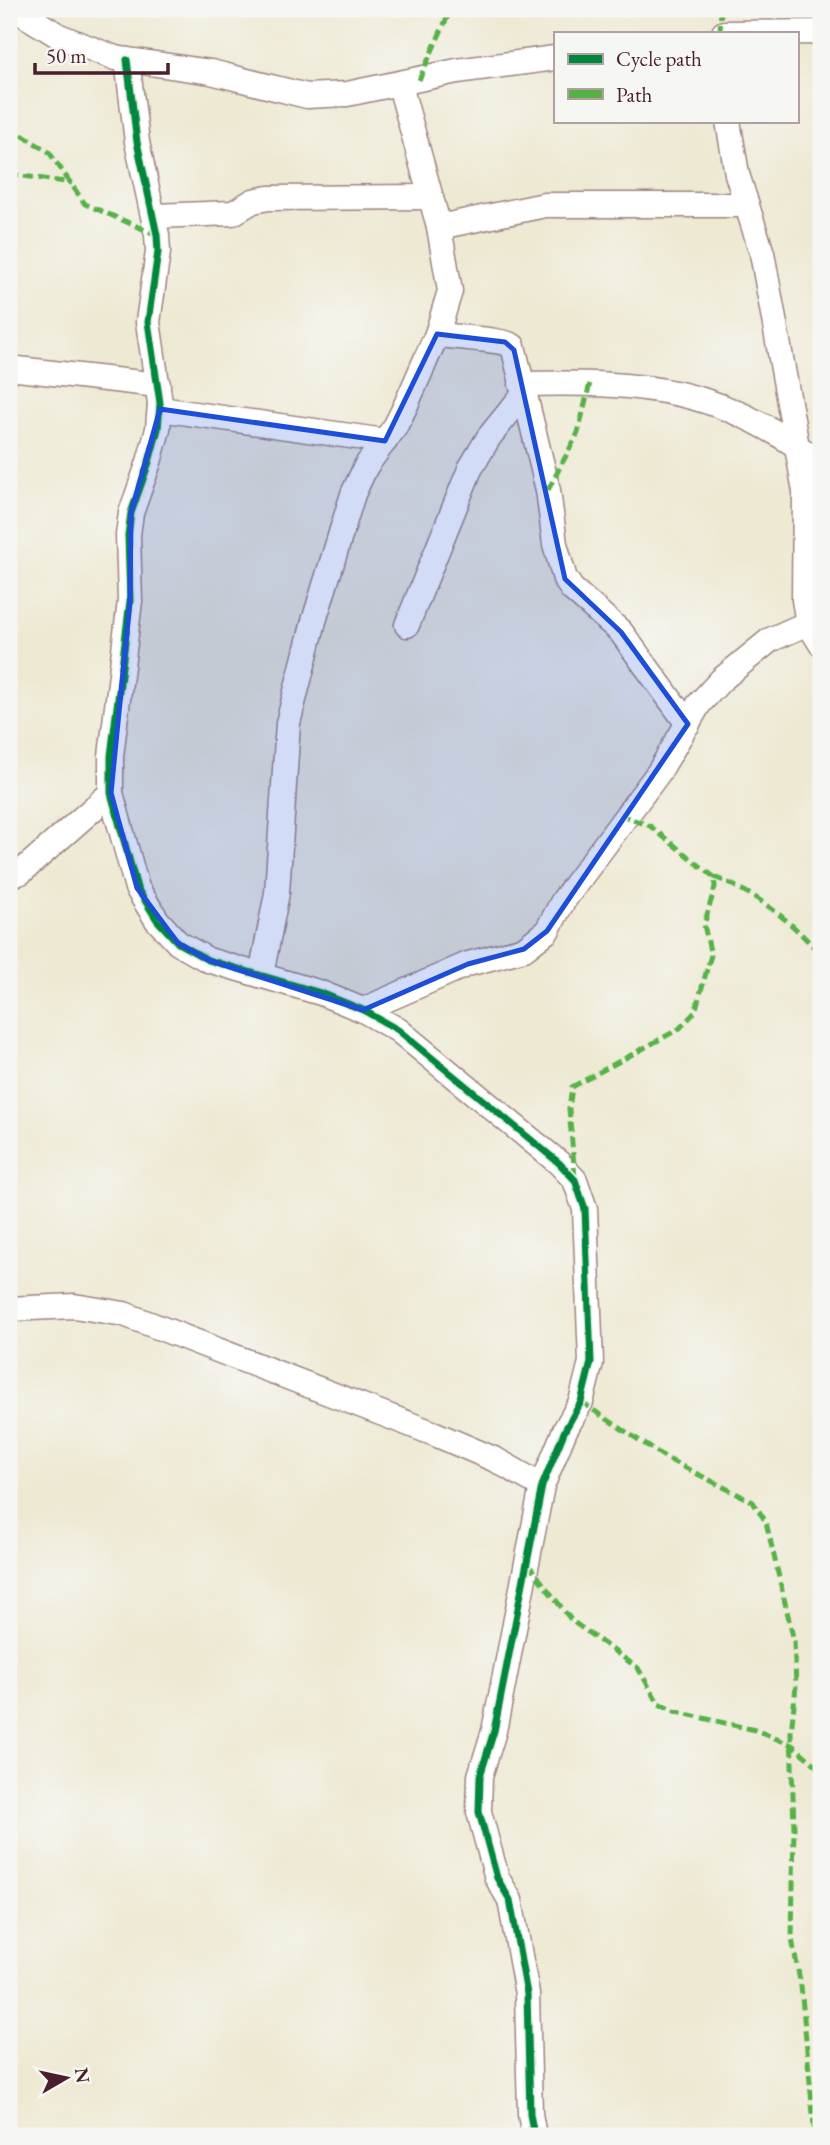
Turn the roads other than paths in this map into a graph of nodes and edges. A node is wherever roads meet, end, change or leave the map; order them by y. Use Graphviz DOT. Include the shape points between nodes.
graph roads {
  1 [pos="15,9"];
  2 [pos="798,32"];
  3 [pos="821,32"];
  4 [pos="554,58"];
  5 [pos="127,60"];
  6 [pos="400,85"];
  7 [pos="728,122"];
  8 [pos="430,197"];
  9 [pos="747,205"];
  10 [pos="155,216"];
  11 [pos="439,227"];
  12 [pos="451,286"];
  13 [pos="437,334"];
  14 [pos="467,340"];
  15 [pos="9,368"];
  16 [pos="522,390"];
  17 [pos="159,397"];
  18 [pos="385,441"];
  19 [pos="797,446"];
  20 [pos="821,464"];
  21 [pos="813,484"];
  22 [pos="808,623"];
  23 [pos="407,625"];
  24 [pos="821,645"];
  25 [pos="688,724"];
  26 [pos="111,793"];
  27 [pos="9,876"];
  28 [pos="261,975"];
  29 [pos="363,1010"];
  30 [pos="9,1309"];
  31 [pos="542,1486"];
  32 [pos="534,2136"];
  1 -- 5 [label="street" via="59,36"];
  2 -- 3 [label="street"];
  4 -- 6 [label="street" via="457,71"];
  5 -- 6 [label="street" via="211,72 307,96"];
  5 -- 10 [label="street" via="137,142"];
  6 -- 8 [label="street"];
  7 -- 9 [label="street"];
  8 -- 10 [label="street" via="268,198 233,213"];
  8 -- 11 [label="street"];
  9 -- 11 [label="street" via="545,205"];
  9 -- 19 [label="street" via="762,253"];
  10 -- 17 [label="street" via="158,252 148,322"];
  11 -- 12 [label="street"];
  12 -- 13 [label="street"];
  12 -- 14 [label="street"];
  13 -- 14 [label="street"];
  13 -- 18 [label="street"];
  14 -- 16 [label="street" via="510,343"];
  15 -- 17 [label="street"];
  16 -- 19 [label="street" via="621,383 668,391 736,410"];
  16 -- 23 [label="street" via="470,469"];
  16 -- 25 [label="street" via="565,579 621,632"];
  17 -- 18 [label="street"];
  17 -- 26 [label="street" via="158,429 128,535 130,601 111,756"];
  18 -- 28 [label="street" via="353,494 291,707 277,892"];
  19 -- 20 [label="street"];
  19 -- 21 [label="street"];
  21 -- 22 [label="street" via="803,577"];
  22 -- 24 [label="street"];
  22 -- 25 [label="street" via="770,640 721,680"];
  25 -- 29 [label="street" via="660,772 563,901 547,931 524,949 468,964"];
  26 -- 27 [label="street" via="21,872"];
  26 -- 28 [label="street" via="137,888 157,920 177,943 208,960"];
  28 -- 29 [label="street"];
  29 -- 31 [label="street" via="398,1030 575,1180 589,1234 591,1362 581,1402"];
  30 -- 31 [label="street" via="74,1306 124,1314 435,1434"];
  31 -- 32 [label="street" via="494,1731 480,1776 479,1812 487,1849 510,1900 523,1970"];
}
